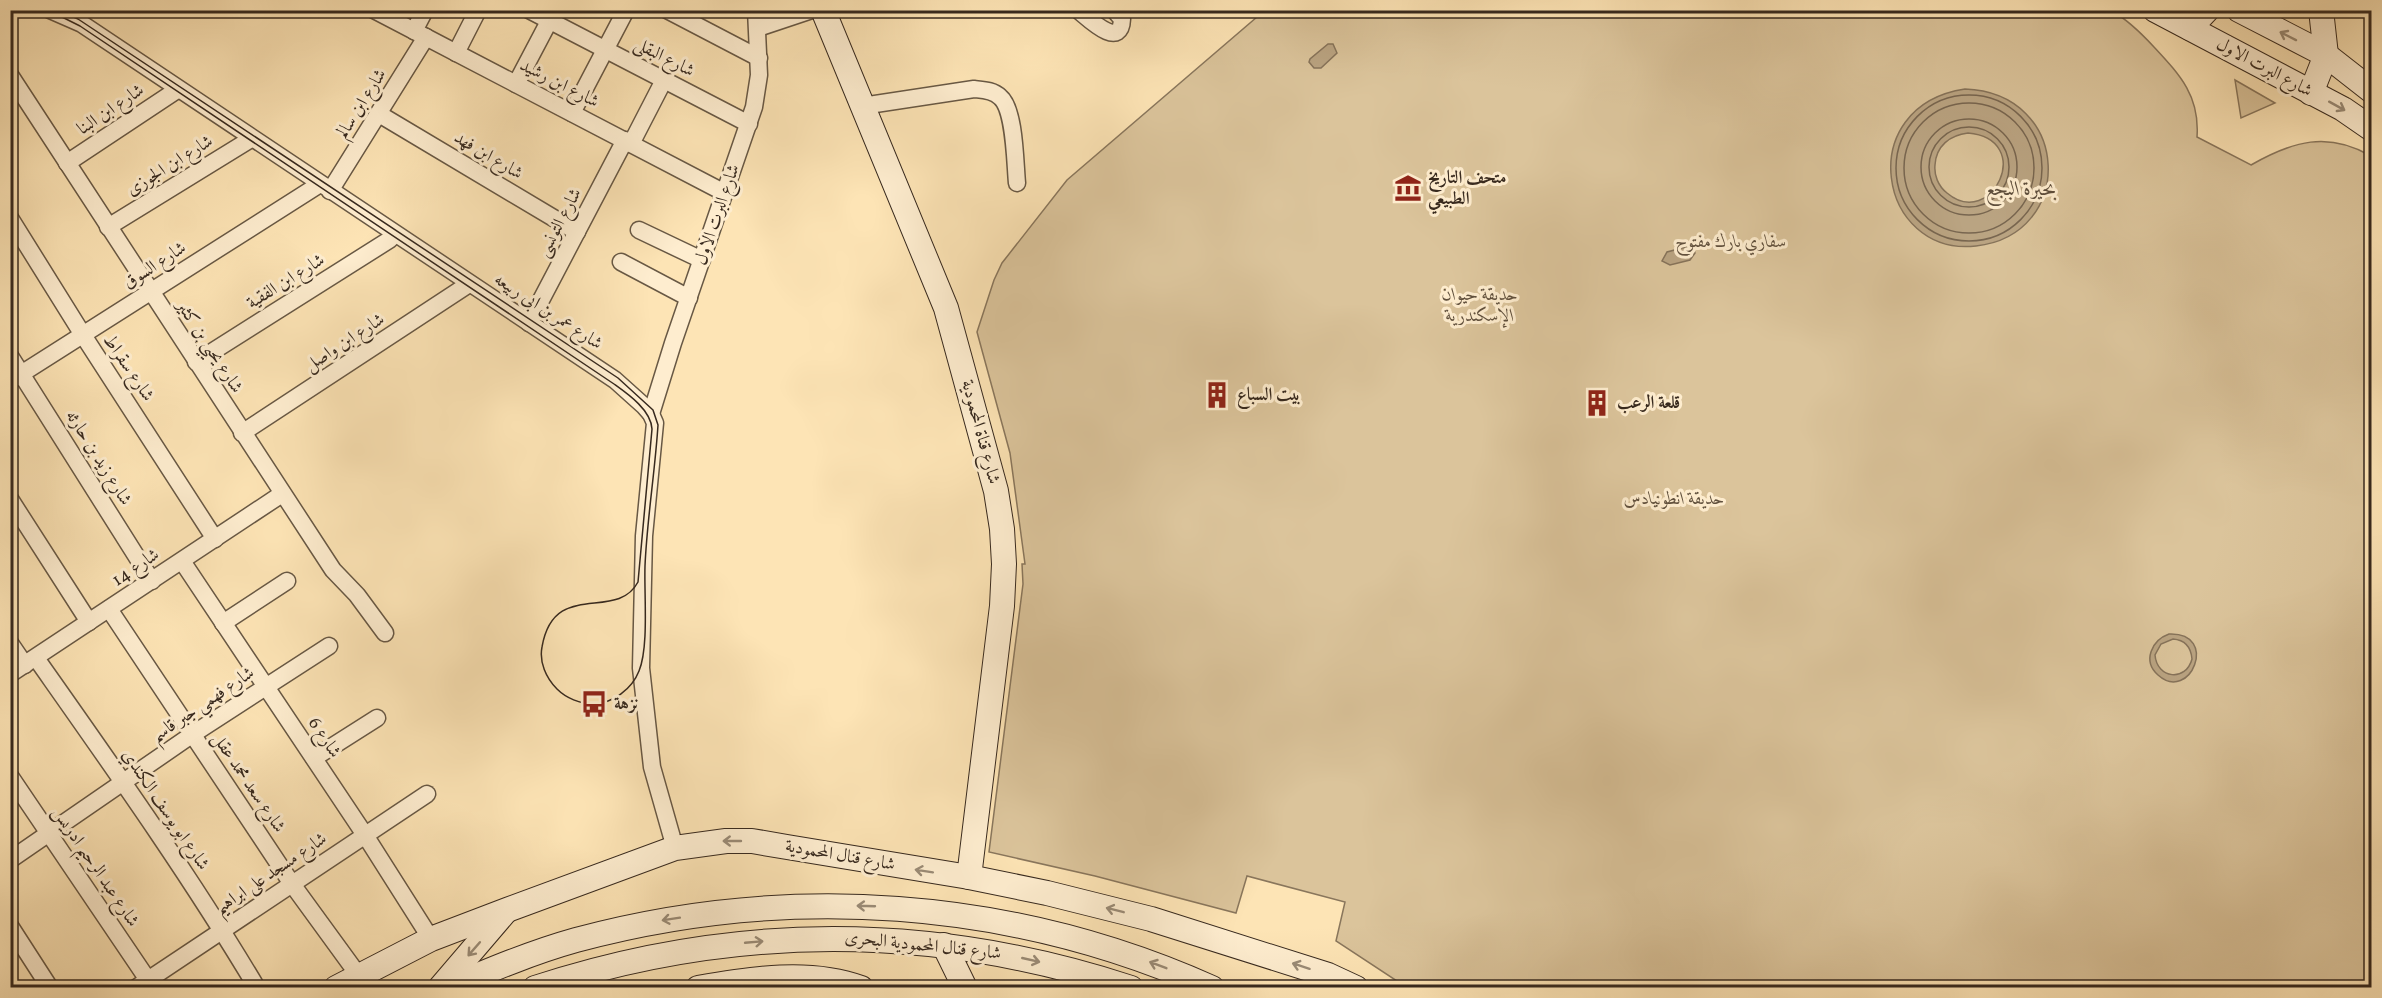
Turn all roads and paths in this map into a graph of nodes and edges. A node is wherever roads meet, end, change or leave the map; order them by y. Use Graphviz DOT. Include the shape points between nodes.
graph roads {
  1 [pos="50,10"];
  2 [pos="374,10"];
  3 [pos="425,10"];
  4 [pos="478,10"];
  5 [pos="529,10"];
  6 [pos="626,10"];
  7 [pos="667,10"];
  8 [pos="756,10"];
  9 [pos="812,10"];
  10 [pos="823,10"];
  11 [pos="1078,10"];
  12 [pos="1114,10"];
  13 [pos="2155,10"];
  14 [pos="2207,10"];
  15 [pos="2239,10"];
  16 [pos="2322,10"];
  17 [pos="552,16"];
  18 [pos="758,28"];
  19 [pos="2190,28"];
  20 [pos="420,34"];
  21 [pos="605,50"];
  22 [pos="456,53"];
  23 [pos="2326,55"];
  24 [pos="759,58"];
  25 [pos="10,75"];
  26 [pos="664,80"];
  27 [pos="516,84"];
  28 [pos="177,90"];
  29 [pos="2372,91"];
  30 [pos="2311,93"];
  31 [pos="862,106"];
  32 [pos="572,113"];
  33 [pos="379,114"];
  34 [pos="749,124"];
  35 [pos="2372,129"];
  36 [pos="251,138"];
  37 [pos="628,142"];
  38 [pos="67,163"];
  39 [pos="1017,183"];
  40 [pos="325,188"];
  41 [pos="725,193"];
  42 [pos="10,218"];
  43 [pos="108,227"];
  44 [pos="639,230"];
  45 [pos="577,232"];
  46 [pos="395,234"];
  47 [pos="702,260"];
  48 [pos="621,261"];
  49 [pos="469,284"];
  50 [pos="150,292"];
  51 [pos="689,298"];
  52 [pos="529,323"];
  53 [pos="83,335"];
  54 [pos="10,356"];
  55 [pos="196,362"];
  56 [pos="16,377"];
  57 [pos="651,414"];
  58 [pos="242,434"];
  59 [pos="282,494"];
  60 [pos="10,499"];
  61 [pos="215,539"];
  62 [pos="182,561"];
  63 [pos="152,581"];
  64 [pos="287,581"];
  65 [pos="109,609"];
  66 [pos="89,622"];
  67 [pos="223,623"];
  68 [pos="384,633"];
  69 [pos="10,643"];
  70 [pos="329,645"];
  71 [pos="24,666"];
  72 [pos="266,687"];
  73 [pos="376,718"];
  74 [pos="192,734"];
  75 [pos="314,758"];
  76 [pos="10,776"];
  77 [pos="124,782"];
  78 [pos="427,794"];
  79 [pos="49,834"];
  80 [pos="365,835"];
  81 [pos="675,848"];
  82 [pos="10,860"];
  83 [pos="969,877"];
  84 [pos="292,884"];
  85 [pos="507,910"];
  86 [pos="10,926"];
  87 [pos="222,930"];
  88 [pos="431,939"];
  89 [pos="944,945"];
  90 [pos="17,951"];
  91 [pos="593,970"];
  92 [pos="359,975"];
  93 [pos="1331,981"];
  94 [pos="799,982"];
  95 [pos="142,984"];
  96 [pos="730,985"];
  97 [pos="50,987"];
  98 [pos="256,987"];
  99 [pos="336,987"];
  100 [pos="440,987"];
  101 [pos="448,987"];
  102 [pos="535,987"];
  103 [pos="573,987"];
  104 [pos="698,987"];
  105 [pos="861,987"];
  106 [pos="965,987"];
  107 [pos="1131,987"];
  108 [pos="1212,987"];
  109 [pos="1356,987"];
  1 -- 28 [label="street, شارع عمر بن ابى ربيعه" via="82,24"];
  2 -- 20 [label="street, شارع ابن رشيد"];
  3 -- 20 [label="street, شارع ابن سالم"];
  4 -- 22 [label="street"];
  5 -- 17 [label="street, شارع البقلى"];
  6 -- 21 [label="street"];
  7 -- 24 [label="street"];
  8 -- 18 [label="street, شارع البرت الاول"];
  9 -- 18 [label="street"];
  10 -- 31 [label="main road, شارع قناة المحمودية"];
  11 -- 12 [label="street" via="1112,34 1122,26"];
  13 -- 19 [label="main road, شارع البرت الاول"];
  14 -- 19 [label="main road"];
  23 -- 15 [label="main road, one-way"];
  16 -- 23 [label="main road"];
  17 -- 21 [label="street, شارع البقلى"];
  17 -- 27 [label="street"];
  18 -- 24 [label="street, شارع البرت الاول"];
  19 -- 30 [label="main road, شارع البرت الاول"];
  20 -- 22 [label="street, شارع ابن رشيد"];
  20 -- 33 [label="street, شارع ابن سالم"];
  21 -- 26 [label="street, شارع البقلى"];
  21 -- 32 [label="street"];
  22 -- 27 [label="street, شارع ابن رشيد"];
  23 -- 29 [label="main road"];
  23 -- 30 [label="main road"];
  24 -- 34 [label="street, شارع البرت الاول"];
  25 -- 38 [label="street, شارع يحيي بن كثير"];
  26 -- 34 [label="street, شارع البقلى"];
  26 -- 37 [label="street, شارع التونسى"];
  27 -- 32 [label="street, شارع ابن رشيد"];
  28 -- 36 [label="street, شارع عمر بن ابى ربيعه"];
  28 -- 38 [label="street, شارع ابن البنا"];
  30 -- 35 [label="main road, شارع البرت الاول, one-way"];
  31 -- 39 [label="street" via="988,90 1008,108"];
  31 -- 83 [label="main road, شارع قناة المحمودية" via="946,308 996,491 1002,529 1002,606"];
  32 -- 37 [label="street, شارع ابن رشيد"];
  33 -- 40 [label="street, شارع ابن سالم"];
  33 -- 45 [label="street, شارع ابن فهد"];
  34 -- 41 [label="street, شارع البرت الاول"];
  36 -- 40 [label="street, شارع عمر بن ابى ربيعه"];
  36 -- 43 [label="street, شارع ابن الجوزى"];
  37 -- 41 [label="street, شارع ابن رشيد"];
  37 -- 45 [label="street, شارع التونسى"];
  38 -- 43 [label="street, شارع يحيي بن كثير"];
  40 -- 46 [label="street, شارع عمر بن ابى ربيعه"];
  40 -- 50 [label="street, شارع السوق"];
  41 -- 47 [label="street, شارع البرت الاول"];
  42 -- 53 [label="street, شارع سقراط"];
  43 -- 50 [label="street, شارع يحيي بن كثير"];
  44 -- 47 [label="street"];
  45 -- 52 [label="street, شارع التونسى"];
  46 -- 49 [label="street, شارع عمر بن ابى ربيعه"];
  46 -- 55 [label="street, شارع ابن الفقية"];
  47 -- 51 [label="street, شارع البرت الاول"];
  48 -- 51 [label="street"];
  49 -- 52 [label="street, شارع عمر بن ابى ربيعه"];
  49 -- 58 [label="street, شارع ابن واصل"];
  50 -- 53 [label="street, شارع السوق"];
  50 -- 55 [label="street, شارع يحيي بن كثير"];
  51 -- 57 [label="street, شارع البرت الاول"];
  52 -- 57 [label="street, شارع عمر بن ابى ربيعه" via="615,380"];
  53 -- 56 [label="street, شارع السوق"];
  53 -- 61 [label="street, شارع سقراط"];
  54 -- 56 [label="street, شارع زيد بن حارثه"];
  55 -- 58 [label="street, شارع يحيي بن كثير"];
  56 -- 63 [label="street, شارع زيد بن حارثه"];
  57 -- 81 [label="street" via="655,423 644,536 641,668 652,767"];
  58 -- 59 [label="street, شارع يحيي بن كثير"];
  59 -- 61 [label="street, شارع 14"];
  59 -- 68 [label="street, شارع يحيي بن كثير" via="333,570"];
  60 -- 66 [label="street"];
  61 -- 62 [label="street, شارع 14"];
  62 -- 63 [label="street, شارع 14"];
  62 -- 67 [label="street, شارع 6"];
  63 -- 65 [label="street, شارع 14"];
  64 -- 67 [label="street"];
  65 -- 66 [label="street, شارع 14"];
  65 -- 74 [label="street, شارع سعد محمد عقل"];
  66 -- 71 [label="street, شارع 14"];
  67 -- 72 [label="street, شارع 6"];
  69 -- 71 [label="street, شارع ابو يوسف الكندي"];
  70 -- 72 [label="street, شارع فهمي جبر قاسم"];
  71 -- 77 [label="street, شارع ابو يوسف الكندي"];
  72 -- 74 [label="street, شارع فهمي جبر قاسم"];
  72 -- 75 [label="street, شارع 6"];
  73 -- 75 [label="street"];
  74 -- 77 [label="street, شارع فهمي جبر قاسم"];
  74 -- 84 [label="street, شارع سعد محمد عقل"];
  75 -- 80 [label="street, شارع 6"];
  76 -- 79 [label="street, شارع عبد الرحيم ادريس"];
  77 -- 79 [label="street, شارع فهمي جبر قاسم"];
  77 -- 87 [label="street, شارع ابو يوسف الكندي"];
  78 -- 80 [label="street, شارع مسجد على ابراهيم"];
  79 -- 82 [label="street, شارع فهمي جبر قاسم"];
  79 -- 95 [label="street, شارع عبد الرحيم ادريس"];
  80 -- 84 [label="street, شارع مسجد على ابراهيم"];
  80 -- 88 [label="street, شارع 6"];
  83 -- 81 [label="main road, شارع قنال المحمودية, one-way" via="752,842 700,843"];
  81 -- 85 [label="main road, شارع قنال المحمودية"];
  93 -- 83 [label="main road, شارع قنال المحمودية, one-way" via="1151,919"];
  84 -- 87 [label="street, شارع مسجد على ابراهيم"];
  84 -- 92 [label="street, شارع سعد محمد عقل"];
  85 -- 88 [label="main road, شارع قنال المحمودية"];
  85 -- 100 [label="main road, one-way"];
  86 -- 90 [label="street"];
  87 -- 95 [label="street, شارع مسجد على ابراهيم"];
  87 -- 98 [label="street, شارع ابو يوسف الكندي"];
  88 -- 92 [label="main road, شارع قنال المحمودية"];
  91 -- 89 [label="main road, شارع قنال المحمودية البحرى, one-way" via="673,952 757,941 842,938"];
  89 -- 106 [label="main road"];
  89 -- 107 [label="main road, شارع قنال المحمودية البحرى, one-way" via="1013,956"];
  90 -- 97 [label="street"];
  91 -- 102 [label="main road, شارع قنال المحمودية البحرى"];
  91 -- 103 [label="main road"];
  92 -- 99 [label="main road, شارع قنال المحمودية"];
  93 -- 109 [label="main road, شارع قنال المحمودية"];
  94 -- 96 [label="main road"];
  94 -- 105 [label="main road" via="828,979"];
  96 -- 104 [label="main road"];
  108 -- 101 [label="main road, شارع قنال المحمودية البحرى, one-way" via="1101,946 1015,924 927,910 838,905 749,909 650,923 574,941"];
}
